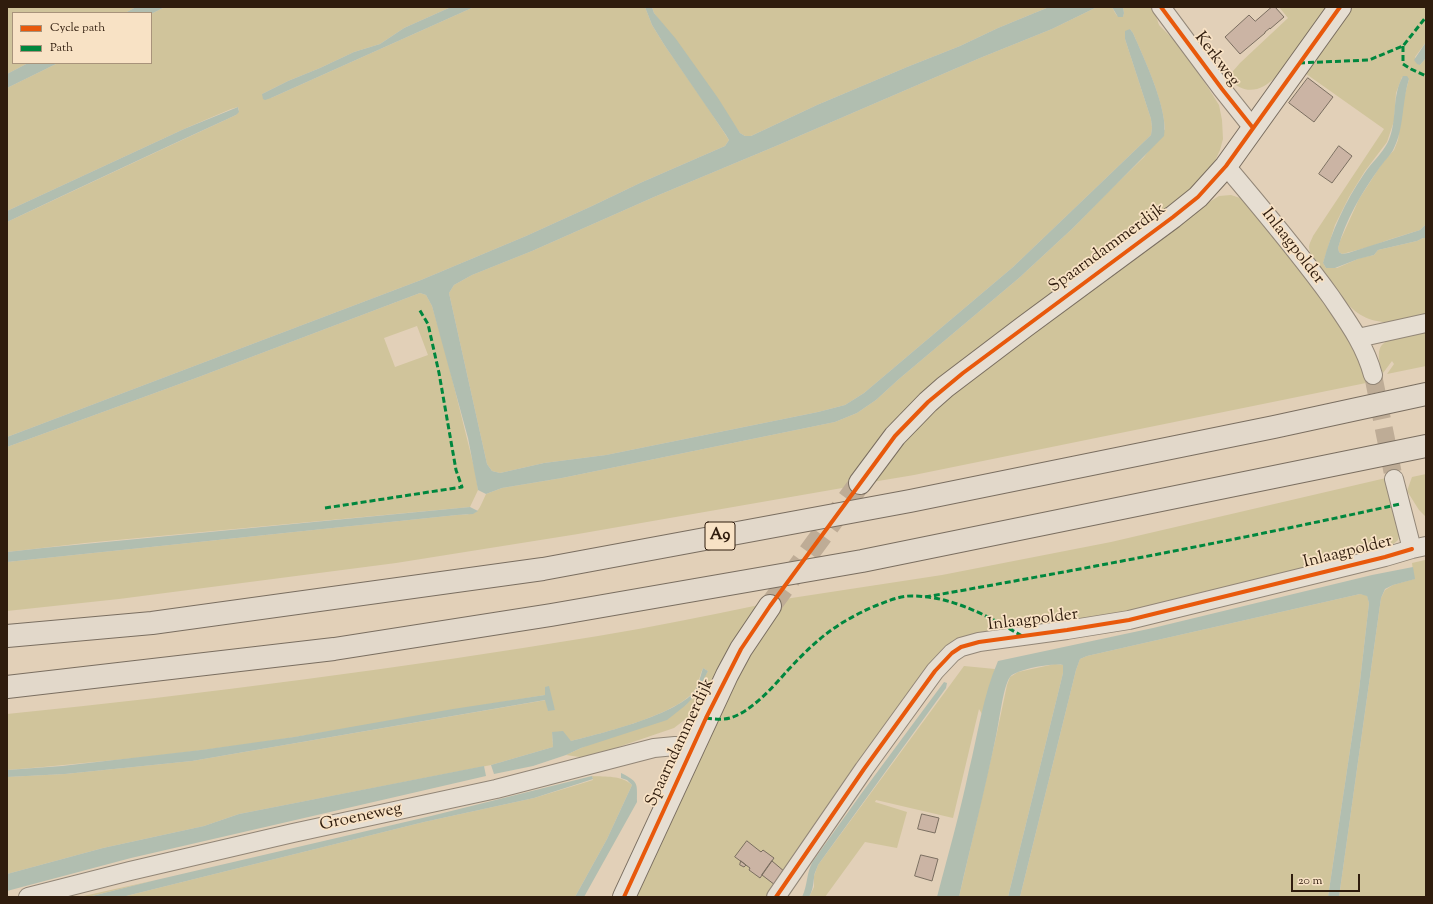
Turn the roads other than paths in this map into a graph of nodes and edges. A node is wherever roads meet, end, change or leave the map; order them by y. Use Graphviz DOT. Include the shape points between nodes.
graph roads {
  1 [pos="1161,7"];
  2 [pos="1340,7"];
  3 [pos="1253,128"];
  4 [pos="1226,166"];
  5 [pos="1426,323"];
  6 [pos="1358,338"];
  7 [pos="1373,375"];
  8 [pos="1426,394"];
  9 [pos="1426,446"];
  10 [pos="1394,479"];
  11 [pos="860,483"];
  12 [pos="1419,548"];
  13 [pos="770,606"];
  14 [pos="7,636"];
  15 [pos="7,687"];
  16 [pos="694,747"];
  17 [pos="28,897"];
  18 [pos="624,897"];
  19 [pos="776,897"];
  1 -- 3 [label="street, Kerkweg"];
  2 -- 3 [label="street, Spaarndammerdijk"];
  3 -- 4 [label="street, Spaarndammerdijk"];
  4 -- 6 [label="street, Inlaagpolder" via="1296,250"];
  4 -- 11 [label="street, Spaarndammerdijk" via="1186,208 963,373 928,402 895,436"];
  5 -- 6 [label="street"];
  6 -- 7 [label="street, Inlaagpolder"];
  8 -- 14 [label="highway, A9" via="910,501 544,569 152,623"];
  9 -- 15 [label="highway" via="870,560 551,615 334,649"];
  10 -- 12 [label="street, Inlaagpolder"];
  12 -- 19 [label="street, Inlaagpolder" via="1129,620 978,642 961,647 935,671"];
  13 -- 16 [label="street, Spaarndammerdijk" via="730,669"];
  16 -- 17 [label="street, Groeneweg" via="654,748 496,789 293,833"];
  16 -- 18 [label="street, Spaarndammerdijk"];
}
